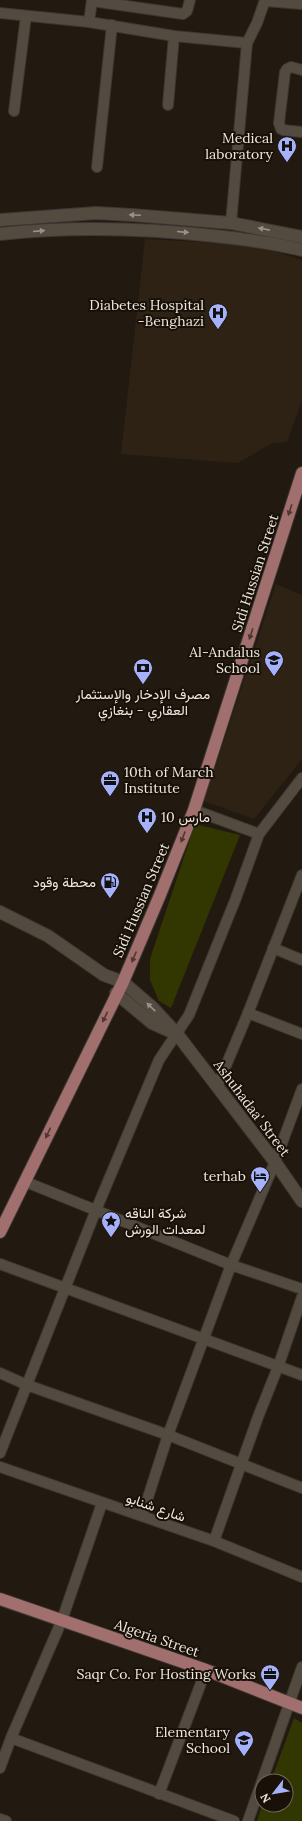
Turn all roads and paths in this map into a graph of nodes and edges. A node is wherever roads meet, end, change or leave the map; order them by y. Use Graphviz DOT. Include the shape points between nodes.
graph roads {
  1 [pos="92,0"];
  2 [pos="190,0"];
  3 [pos="265,1"];
  4 [pos="302,4"];
  5 [pos="0,13"];
  6 [pos="26,16"];
  7 [pos="89,22"];
  8 [pos="112,25"];
  9 [pos="174,36"];
  10 [pos="247,43"];
  11 [pos="302,70"];
  12 [pos="168,105"];
  13 [pos="14,111"];
  14 [pos="302,132"];
  15 [pos="97,167"];
  16 [pos="0,220"];
  17 [pos="231,223"];
  18 [pos="0,234"];
  19 [pos="302,237"];
  20 [pos="302,250"];
  21 [pos="302,473"];
  22 [pos="302,778"];
  23 [pos="194,810"];
  24 [pos="259,834"];
  25 [pos="302,875"];
  26 [pos="0,912"];
  27 [pos="273,948"];
  28 [pos="302,960"];
  29 [pos="104,975"];
  30 [pos="123,982"];
  31 [pos="116,993"];
  32 [pos="248,1013"];
  33 [pos="177,1034"];
  34 [pos="302,1034"];
  35 [pos="217,1087"];
  36 [pos="302,1089"];
  37 [pos="275,1162"];
  38 [pos="26,1182"];
  39 [pos="302,1201"];
  40 [pos="96,1210"];
  41 [pos="0,1232"];
  42 [pos="0,1264"];
  43 [pos="231,1265"];
  44 [pos="65,1288"];
  45 [pos="302,1289"];
  46 [pos="302,1297"];
  47 [pos="204,1339"];
  48 [pos="278,1367"];
  49 [pos="0,1373"];
  50 [pos="302,1375"];
  51 [pos="27,1386"];
  52 [pos="168,1435"];
  53 [pos="0,1453"];
  54 [pos="242,1464"];
  55 [pos="0,1467"];
  56 [pos="302,1488"];
  57 [pos="102,1503"];
  58 [pos="142,1516"];
  59 [pos="214,1541"];
  60 [pos="302,1577"];
  61 [pos="0,1599"];
  62 [pos="62,1620"];
  63 [pos="302,1668"];
  64 [pos="206,1670"];
  65 [pos="289,1702"];
  66 [pos="302,1708"];
  67 [pos="11,1738"];
  68 [pos="0,1768"];
  69 [pos="159,1794"];
  70 [pos="0,1819"];
  71 [pos="6,1821"];
  72 [pos="234,1821"];
  73 [pos="248,1821"];
  1 -- 2 [label="street" via="183,14 187,11"];
  1 -- 7 [label="street"];
  3 -- 4 [label="street"];
  3 -- 10 [label="street"];
  5 -- 6 [label="street"];
  6 -- 7 [label="street"];
  6 -- 13 [label="street"];
  7 -- 8 [label="street"];
  8 -- 9 [label="street"];
  8 -- 15 [label="street"];
  9 -- 10 [label="street"];
  9 -- 12 [label="street"];
  10 -- 17 [label="street"];
  11 -- 14 [label="street" via="291,67 286,69 279,124 281,129"];
  17 -- 16 [label="main road, one-way" via="96,214"];
  19 -- 17 [label="main road, one-way"];
  18 -- 20 [label="main road, one-way" via="82,229 181,232"];
  21 -- 23 [label="main road, Sidi Hussian Street, one-way"];
  22 -- 24 [label="street"];
  23 -- 24 [label="street"];
  23 -- 30 [label="main road, Sidi Hussian Street, one-way"];
  24 -- 33 [label="street" via="189,1015"];
  25 -- 27 [label="street"];
  26 -- 29 [label="main road" via="48,936"];
  27 -- 28 [label="street"];
  27 -- 32 [label="street"];
  29 -- 30 [label="main road"];
  29 -- 31 [label="main road"];
  30 -- 31 [label="main road, Sidi Hussian Street"];
  33 -- 30 [label="main road, Ashuhadaa' Street, one-way" via="153,1008"];
  31 -- 33 [label="main road" via="152,1023"];
  31 -- 38 [label="main road, Sidi Hussian Street, one-way"];
  32 -- 34 [label="street"];
  32 -- 35 [label="street"];
  33 -- 35 [label="main road, Ashuhadaa' Street"];
  33 -- 40 [label="street" via="159,1060"];
  35 -- 37 [label="main road, Ashuhadaa' Street"];
  36 -- 37 [label="street"];
  37 -- 39 [label="main road, Ashuhadaa' Street"];
  37 -- 43 [label="street"];
  38 -- 40 [label="street"];
  38 -- 41 [label="main road, Sidi Hussian Street"];
  40 -- 43 [label="street"];
  40 -- 44 [label="street"];
  42 -- 44 [label="street"];
  43 -- 45 [label="street"];
  43 -- 47 [label="street"];
  44 -- 47 [label="street"];
  44 -- 51 [label="street"];
  46 -- 48 [label="street"];
  47 -- 48 [label="street"];
  47 -- 52 [label="street"];
  48 -- 50 [label="street"];
  48 -- 54 [label="street"];
  49 -- 51 [label="street"];
  51 -- 52 [label="street"];
  51 -- 53 [label="street"];
  52 -- 54 [label="street"];
  52 -- 58 [label="street"];
  54 -- 56 [label="street"];
  54 -- 59 [label="street"];
  55 -- 57 [label="street, شارع شنابو"];
  57 -- 58 [label="street, شارع شنابو"];
  57 -- 62 [label="street"];
  58 -- 59 [label="street, شارع شنابو"];
  59 -- 60 [label="street, شارع شنابو"];
  61 -- 62 [label="main road, Algeria Street"];
  62 -- 64 [label="main road, Algeria Street"];
  62 -- 67 [label="street"];
  63 -- 65 [label="street"];
  64 -- 65 [label="main road, Algeria Street"];
  64 -- 69 [label="street"];
  65 -- 66 [label="main road, Algeria Street"];
  65 -- 73 [label="street"];
  67 -- 68 [label="street"];
  67 -- 69 [label="street"];
  69 -- 72 [label="street"];
  70 -- 71 [label="street"];
}
